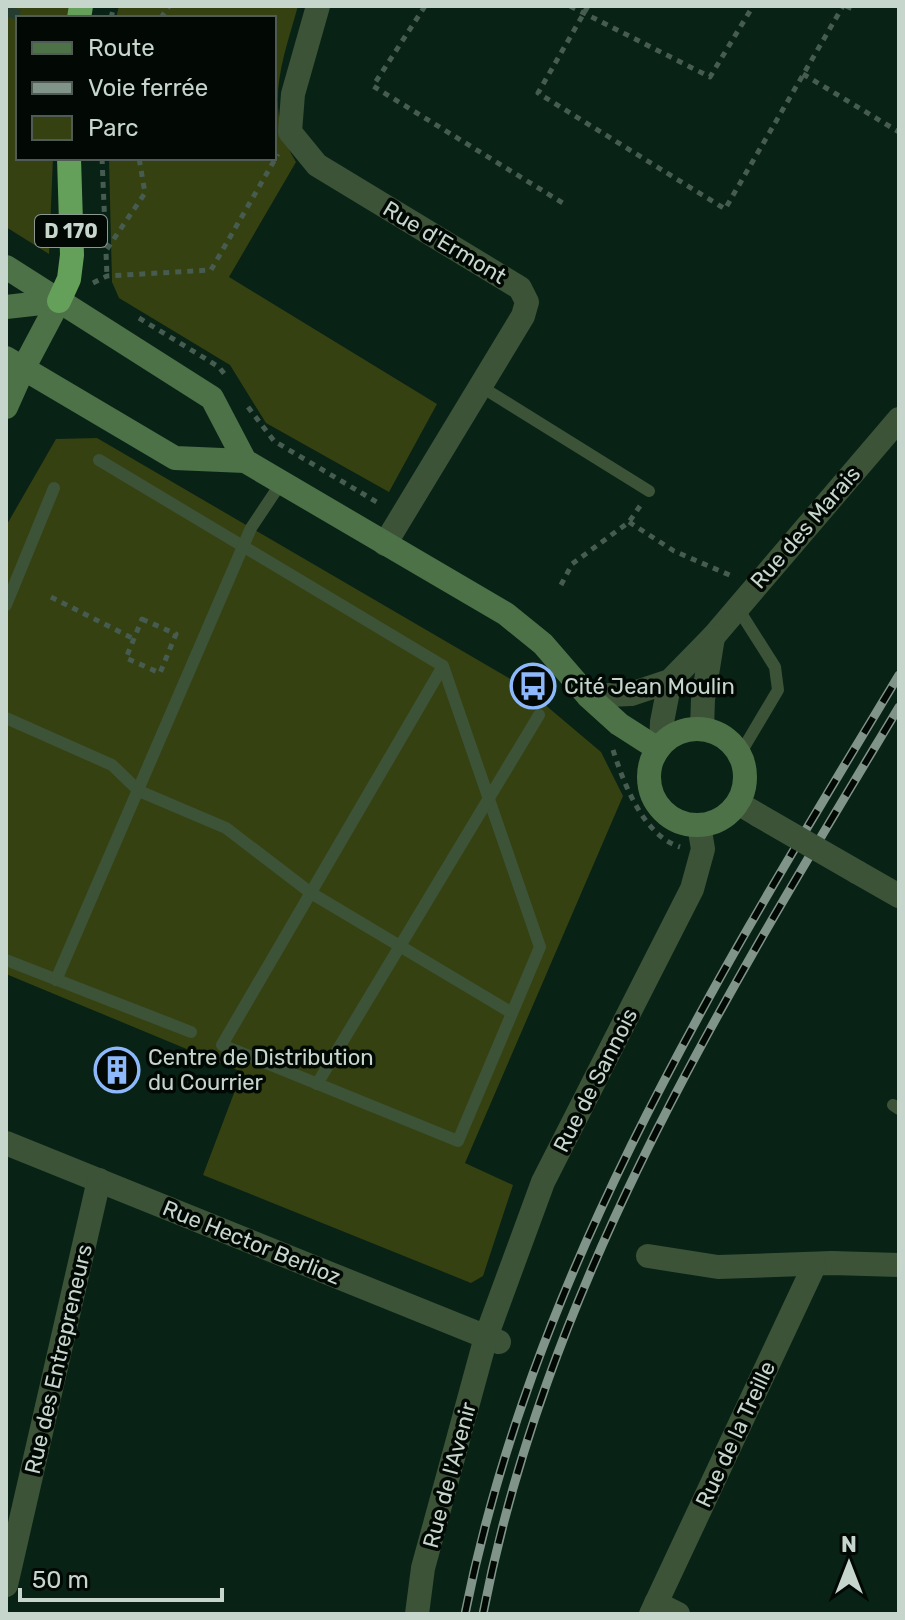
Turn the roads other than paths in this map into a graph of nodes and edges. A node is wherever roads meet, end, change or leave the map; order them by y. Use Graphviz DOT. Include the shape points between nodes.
graph roads {
  1 [pos="318,6"];
  2 [pos="69,160"];
  3 [pos="6,267"];
  4 [pos="59,301"];
  5 [pos="6,307"];
  6 [pos="14,363"];
  7 [pos="480,386"];
  8 [pos="6,407"];
  9 [pos="899,419"];
  10 [pos="99,460"];
  11 [pos="245,461"];
  12 [pos="281,483"];
  13 [pos="54,488"];
  14 [pos="649,491"];
  15 [pos="385,544"];
  16 [pos="243,546"];
  17 [pos="6,605"];
  18 [pos="737,606"];
  19 [pos="713,637"];
  20 [pos="443,666"];
  21 [pos="670,681"];
  22 [pos="588,696"];
  23 [pos="539,715"];
  24 [pos="6,718"];
  25 [pos="702,729"];
  26 [pos="660,747"];
  27 [pos="740,754"];
  28 [pos="139,791"];
  29 [pos="489,798"];
  30 [pos="748,809"];
  31 [pos="699,825"];
  32 [pos="311,893"];
  33 [pos="899,896"];
  34 [pos="400,946"];
  35 [pos="6,960"];
  36 [pos="56,980"];
  37 [pos="512,1013"];
  38 [pos="191,1032"];
  39 [pos="317,1084"];
  40 [pos="6,1143"];
  41 [pos="99,1180"];
  42 [pos="648,1256"];
  43 [pos="815,1264"];
  44 [pos="899,1265"];
  45 [pos="493,1340"];
  46 [pos="6,1585"];
  47 [pos="653,1609"];
  48 [pos="417,1614"];
  49 [pos="678,1614"];
  1 -- 7 [label="street, Rue d'Ermont" via="293,94 290,132 317,165 520,288 527,302"];
  2 -- 4 [label="highway, D 170" via="72,255"];
  3 -- 4 [label="street"];
  4 -- 5 [label="street"];
  4 -- 6 [label="street"];
  4 -- 11 [label="street" via="212,398"];
  6 -- 8 [label="street"];
  6 -- 11 [label="street" via="175,458"];
  7 -- 14 [label="lane"];
  7 -- 15 [label="street, Rue d'Ermont"];
  9 -- 18 [label="street, Rue des Marais"];
  10 -- 16 [label="lane"];
  11 -- 12 [label="street"];
  12 -- 15 [label="street"];
  12 -- 16 [label="lane"];
  13 -- 17 [label="lane"];
  15 -- 22 [label="street" via="506,614 543,644"];
  16 -- 20 [label="lane"];
  16 -- 28 [label="lane"];
  18 -- 19 [label="street, Rue des Marais"];
  18 -- 27 [label="lane" via="775,667 778,690"];
  19 -- 21 [label="street, Rue des Marais"];
  19 -- 25 [label="street, Rue des Marais"];
  20 -- 29 [label="lane"];
  20 -- 32 [label="lane"];
  21 -- 22 [label="street, Rue des Marais" via="631,694"];
  21 -- 26 [label="street"];
  22 -- 26 [label="street" via="619,724"];
  23 -- 29 [label="lane"];
  24 -- 28 [label="lane" via="112,765"];
  25 -- 26 [label="street" via="673,735"];
  25 -- 27 [label="street" via="730,741"];
  26 -- 31 [label="street" via="651,762 652,792 670,816"];
  27 -- 30 [label="street"];
  28 -- 32 [label="lane" via="226,828"];
  28 -- 36 [label="lane"];
  29 -- 34 [label="lane"];
  29 -- 37 [label="lane" via="540,947"];
  30 -- 31 [label="street"];
  30 -- 33 [label="street, bridge"];
  31 -- 45 [label="street, Rue de Sannois" via="703,849 692,889 543,1182"];
  32 -- 34 [label="lane"];
  32 -- 39 [label="lane" via="222,1045"];
  34 -- 37 [label="lane"];
  34 -- 39 [label="lane"];
  35 -- 36 [label="lane"];
  36 -- 38 [label="lane"];
  37 -- 39 [label="lane" via="458,1141"];
  40 -- 41 [label="street, Rue Hector Berlioz"];
  41 -- 45 [label="street, Rue Hector Berlioz"];
  41 -- 46 [label="street, Rue des Entrepreneurs"];
  42 -- 43 [label="street" via="718,1267"];
  43 -- 44 [label="street"];
  43 -- 47 [label="street, Rue de la Treille"];
  45 -- 48 [label="street, Rue de l'Avenir" via="423,1568"];
  47 -- 49 [label="street, Rue de la Treille"];
}
